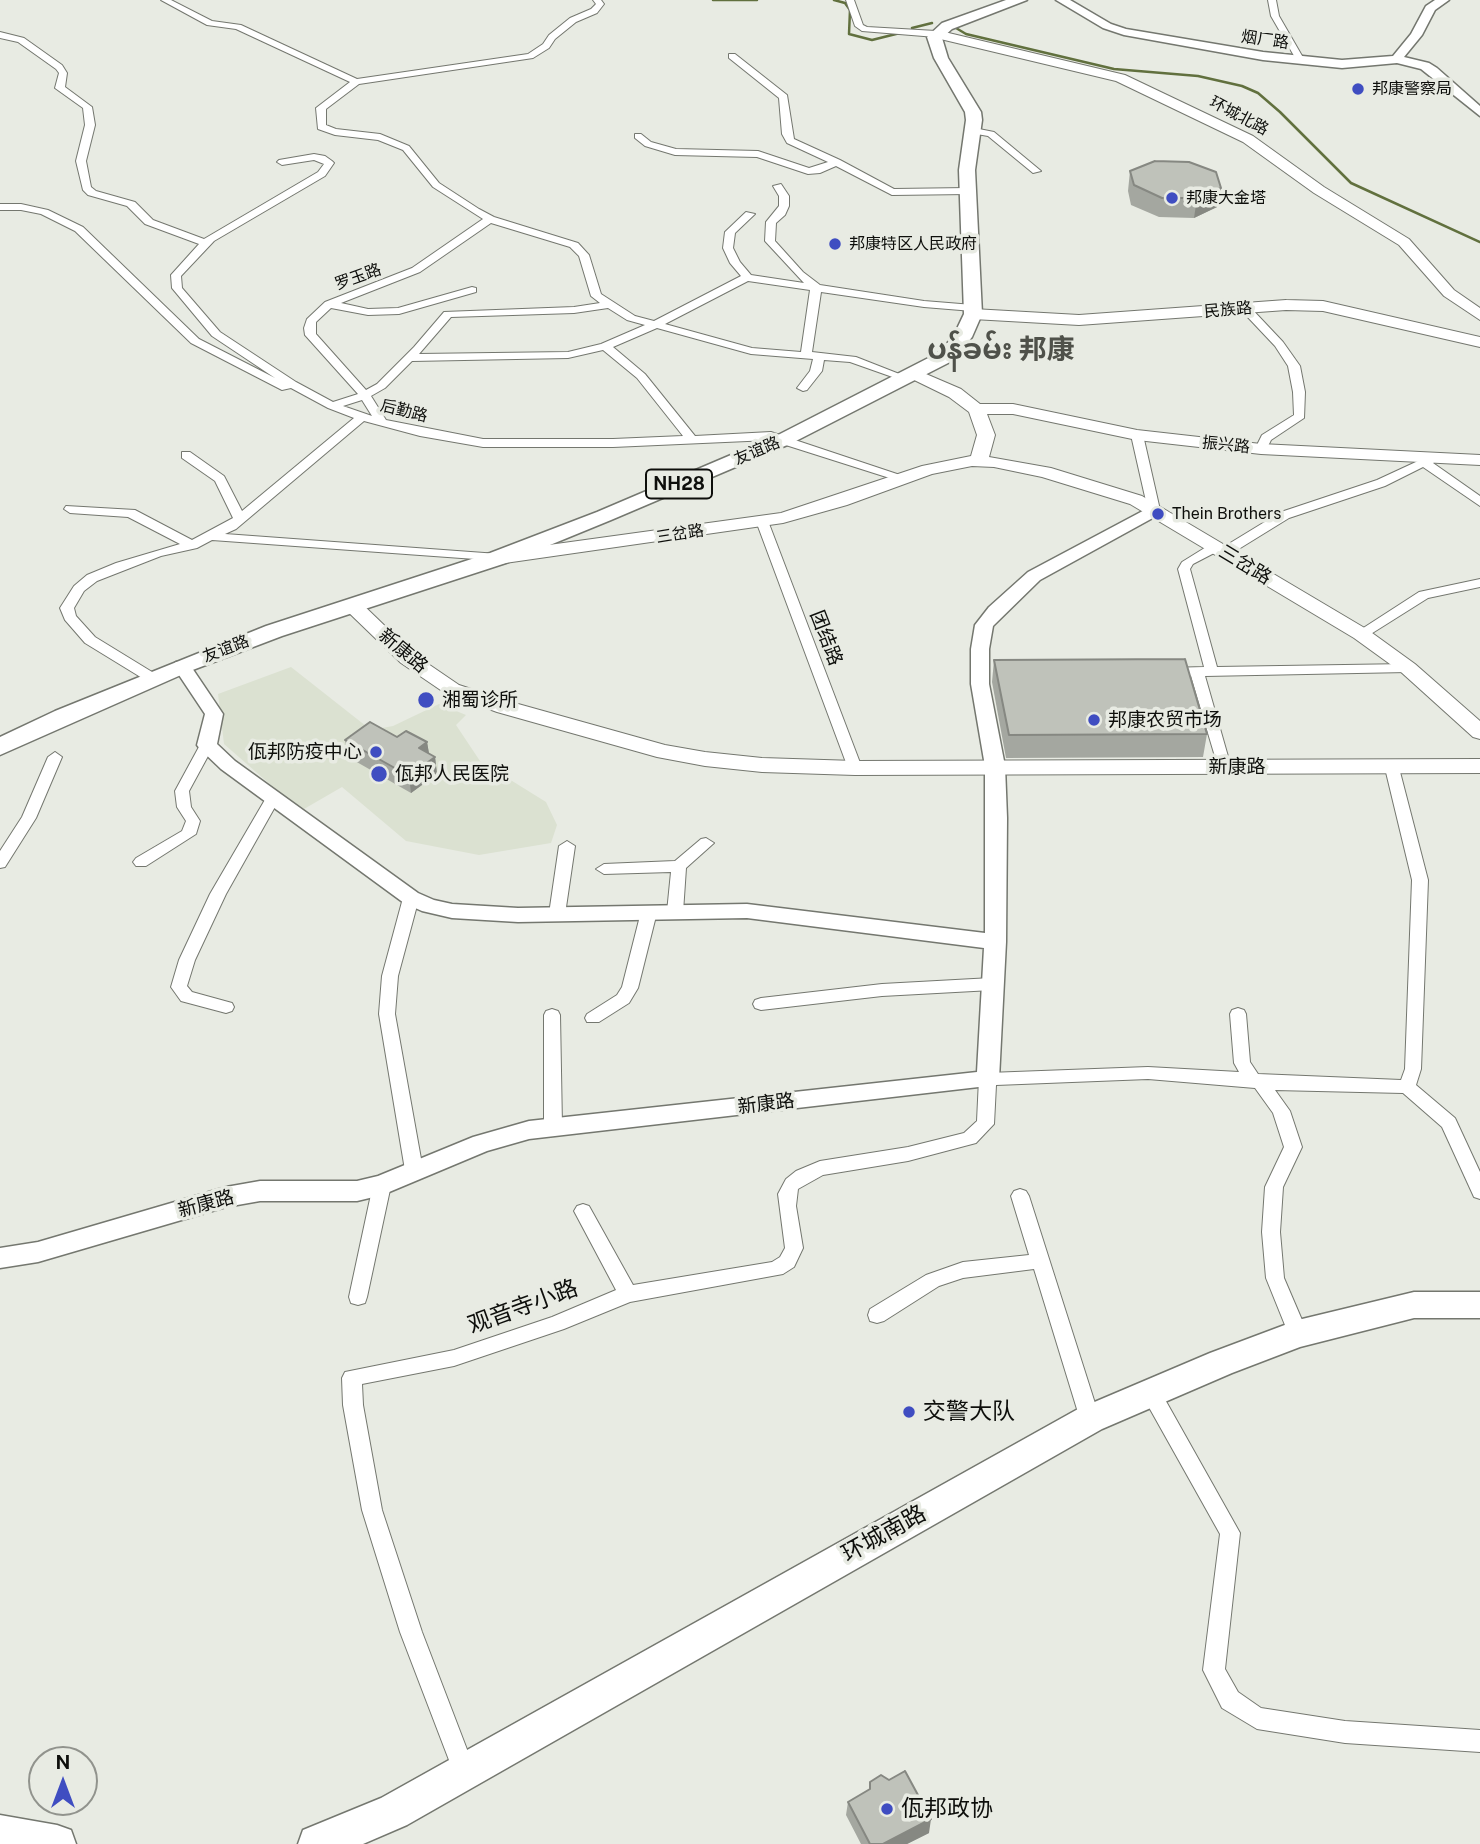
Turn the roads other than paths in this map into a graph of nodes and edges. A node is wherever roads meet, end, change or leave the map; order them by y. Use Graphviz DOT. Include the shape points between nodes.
graph roads {
  1 [pos="165,0"];
  2 [pos="597,0"];
  3 [pos="850,0"];
  4 [pos="1020,0"];
  5 [pos="1062,0"];
  6 [pos="1272,0"];
  7 [pos="1443,0"];
  8 [pos="936,34"];
  9 [pos="0,35"];
  10 [pos="732,55"];
  11 [pos="1397,59"];
  12 [pos="1301,61"];
  13 [pos="356,82"];
  14 [pos="1480,112"];
  15 [pos="974,131"];
  16 [pos="638,136"];
  17 [pos="282,162"];
  18 [pos="837,162"];
  19 [pos="1036,171"];
  20 [pos="778,186"];
  21 [pos="968,191"];
  22 [pos="0,207"];
  23 [pos="750,214"];
  24 [pos="490,219"];
  25 [pos="205,243"];
  26 [pos="748,278"];
  27 [pos="816,287"];
  28 [pos="472,290"];
  29 [pos="329,304"];
  30 [pos="607,305"];
  31 [pos="1245,308"];
  32 [pos="973,311"];
  33 [pos="1480,314"];
  34 [pos="653,326"];
  35 [pos="1480,342"];
  36 [pos="605,346"];
  37 [pos="806,355"];
  38 [pos="820,355"];
  39 [pos="409,358"];
  40 [pos="906,375"];
  41 [pos="803,388"];
  42 [pos="306,391"];
  43 [pos="365,395"];
  44 [pos="332,406"];
  45 [pos="976,409"];
  46 [pos="362,417"];
  47 [pos="382,423"];
  48 [pos="1137,435"];
  49 [pos="691,439"];
  50 [pos="785,439"];
  51 [pos="1261,449"];
  52 [pos="186,455"];
  53 [pos="979,460"];
  54 [pos="1480,460"];
  55 [pos="1428,461"];
  56 [pos="903,478"];
  57 [pos="1480,502"];
  58 [pos="70,509"];
  59 [pos="1154,510"];
  60 [pos="240,519"];
  61 [pos="762,521"];
  62 [pos="214,537"];
  63 [pos="192,545"];
  64 [pos="1220,550"];
  65 [pos="498,558"];
  66 [pos="1480,583"];
  67 [pos="352,605"];
  68 [pos="1361,634"];
  69 [pos="182,666"];
  70 [pos="1408,668"];
  71 [pos="1204,672"];
  72 [pos="1156,673"];
  73 [pos="152,678"];
  74 [pos="1480,732"];
  75 [pos="207,745"];
  76 [pos="0,747"];
  77 [pos="55,757"];
  78 [pos="995,766"];
  79 [pos="1224,766"];
  80 [pos="1480,766"];
  81 [pos="855,768"];
  82 [pos="1392,768"];
  83 [pos="273,798"];
  84 [pos="706,843"];
  85 [pos="567,846"];
  86 [pos="141,862"];
  87 [pos="0,863"];
  88 [pos="678,866"];
  89 [pos="604,869"];
  90 [pos="411,898"];
  91 [pos="649,912"];
  92 [pos="675,912"];
  93 [pos="557,914"];
  94 [pos="995,942"];
  95 [pos="992,984"];
  96 [pos="761,1004"];
  97 [pos="226,1007"];
  98 [pos="1238,1014"];
  99 [pos="552,1015"];
  100 [pos="593,1018"];
  101 [pos="988,1079"];
  102 [pos="1257,1081"];
  103 [pos="1407,1087"];
  104 [pos="553,1126"];
  105 [pos="414,1170"];
  106 [pos="382,1185"];
  107 [pos="1480,1192"];
  108 [pos="1020,1196"];
  109 [pos="583,1211"];
  110 [pos="0,1258"];
  111 [pos="1040,1261"];
  112 [pos="628,1294"];
  113 [pos="358,1297"];
  114 [pos="1480,1305"];
  115 [pos="877,1315"];
  116 [pos="1298,1334"];
  117 [pos="1151,1393"];
  118 [pos="1090,1419"];
  119 [pos="1480,1741"];
  120 [pos="465,1773"];
  121 [pos="0,1834"];
  122 [pos="58,1844"];
  123 [pos="317,1844"];
  1 -- 13 [label="street" via="210,23 238,27"];
  2 -- 13 [label="street" via="600,4 594,11 573,20 530,56"];
  3 -- 8 [label="street" via="859,26 865,29"];
  4 -- 8 [label="highway" via="963,19"];
  5 -- 12 [label="street, 烟厂路" via="1124,32"];
  6 -- 12 [label="street"];
  7 -- 11 [label="street" via="1430,8"];
  8 -- 15 [label="highway, 友谊路 / NH28" via="941,58 973,112"];
  8 -- 33 [label="main road, 环城北路" via="1120,78 1248,139 1404,242 1449,293"];
  9 -- 25 [label="street" via="21,40 59,67 63,73 60,88 87,107 90,125 81,161 86,188 131,204 149,222"];
  10 -- 18 [label="street" via="784,97 790,141"];
  11 -- 12 [label="street, 烟厂路"];
  11 -- 14 [label="street" via="1433,71"];
  13 -- 24 [label="street" via="321,108 321,127 380,137 406,148 436,185"];
  15 -- 19 [label="street" via="991,134"];
  15 -- 21 [label="highway, 友谊路 / NH28"];
  16 -- 18 [label="street" via="675,152 758,154 808,171"];
  17 -- 25 [label="street" via="314,157 329,163 322,174"];
  18 -- 21 [label="street" via="892,192"];
  20 -- 27 [label="street" via="784,206 771,222 770,241"];
  21 -- 32 [label="highway, 友谊路 / NH28"];
  22 -- 42 [label="street" via="44,212 79,229 195,341 279,387"];
  23 -- 26 [label="street" via="730,232 728,248"];
  24 -- 29 [label="street, 罗玉路" via="416,270"];
  24 -- 30 [label="street" via="574,245 584,255 596,296"];
  25 -- 42 [label="street" via="176,275 177,288 216,334"];
  26 -- 27 [label="street"];
  26 -- 34 [label="street"];
  27 -- 32 [label="street"];
  27 -- 37 [label="street"];
  28 -- 29 [label="street" via="389,312"];
  29 -- 43 [label="street, 罗玉路" via="311,321 311,335"];
  30 -- 34 [label="street"];
  30 -- 39 [label="street" via="575,310 453,312"];
  31 -- 32 [label="main road, 民族路" via="1079,320"];
  31 -- 35 [label="main road, 民族路" via="1323,306"];
  31 -- 51 [label="street" via="1294,366 1299,391 1300,416 1266,438"];
  32 -- 40 [label="highway, 友谊路 / NH28" via="955,349 940,361"];
  34 -- 36 [label="street"];
  34 -- 37 [label="street" via="751,351"];
  36 -- 39 [label="street" via="544,357"];
  36 -- 49 [label="street" via="641,376"];
  37 -- 38 [label="street"];
  38 -- 40 [label="street"];
  38 -- 41 [label="street" via="816,371"];
  39 -- 43 [label="street"];
  40 -- 45 [label="main road" via="955,394"];
  40 -- 50 [label="highway, 友谊路 / NH28"];
  42 -- 44 [label="street"];
  43 -- 44 [label="street"];
  43 -- 47 [label="street, 罗玉路"];
  44 -- 46 [label="street"];
  45 -- 48 [label="main road, 振兴路" via="1013,409"];
  45 -- 53 [label="main road" via="986,435"];
  46 -- 47 [label="street, 后勤路"];
  46 -- 60 [label="street, 后勤路"];
  47 -- 49 [label="street, 后勤路" via="483,443"];
  48 -- 51 [label="main road, 振兴路"];
  48 -- 59 [label="street"];
  49 -- 50 [label="street, 后勤路" via="763,435"];
  50 -- 56 [label="street, 后勤路"];
  50 -- 65 [label="highway, 友谊路 / NH28"];
  51 -- 55 [label="main road, 振兴路" via="1338,451"];
  52 -- 60 [label="street" via="220,479"];
  53 -- 56 [label="main road, 三岔路"];
  53 -- 59 [label="main road, 三岔路" via="1115,492"];
  54 -- 55 [label="main road, 振兴路"];
  55 -- 57 [label="street"];
  55 -- 64 [label="street" via="1381,483 1285,515"];
  56 -- 61 [label="main road, 三岔路" via="806,512"];
  58 -- 63 [label="street" via="131,513"];
  59 -- 64 [label="main road, 三岔路"];
  59 -- 78 [label="street" via="1034,576 984,625 980,649 987,676"];
  60 -- 62 [label="street, 后勤路"];
  61 -- 65 [label="main road, 三岔路"];
  61 -- 81 [label="street, 团结路"];
  62 -- 63 [label="street, 后勤路"];
  62 -- 65 [label="street"];
  63 -- 73 [label="street, 后勤路" via="92,578 67,608 90,640"];
  64 -- 68 [label="main road, 三岔路"];
  64 -- 71 [label="street" via="1188,562 1184,569"];
  65 -- 67 [label="highway, 友谊路 / NH28"];
  66 -- 68 [label="street" via="1424,595"];
  67 -- 69 [label="highway, 友谊路 / NH28"];
  67 -- 81 [label="main road, 新康路" via="408,659 452,689 504,707 664,752 762,765"];
  68 -- 70 [label="main road, 三岔路"];
  69 -- 73 [label="highway, 友谊路 / NH28"];
  69 -- 75 [label="street" via="214,713"];
  70 -- 71 [label="street"];
  70 -- 74 [label="main road, 三岔路"];
  71 -- 72 [label="street"];
  71 -- 79 [label="street"];
  73 -- 76 [label="highway, 友谊路 / NH28"];
  75 -- 83 [label="street"];
  75 -- 86 [label="street" via="182,791 184,807 193,821 188,834"];
  77 -- 87 [label="street" via="29,818"];
  78 -- 79 [label="main road, 新康路"];
  78 -- 81 [label="main road, 新康路"];
  78 -- 94 [label="street"];
  79 -- 82 [label="main road, 新康路"];
  80 -- 82 [label="main road, 新康路"];
  82 -- 103 [label="street" via="1420,880 1413,1069"];
  83 -- 90 [label="street"];
  83 -- 97 [label="street" via="218,894 178,987 187,997"];
  84 -- 88 [label="street"];
  85 -- 93 [label="street"];
  88 -- 89 [label="street"];
  88 -- 92 [label="street"];
  90 -- 93 [label="street" via="452,911"];
  90 -- 105 [label="street" via="390,976 387,1014"];
  91 -- 92 [label="street"];
  91 -- 93 [label="street"];
  91 -- 100 [label="street" via="630,988 623,999"];
  92 -- 94 [label="street" via="780,914"];
  94 -- 95 [label="street"];
  95 -- 96 [label="street" via="882,990"];
  95 -- 101 [label="street"];
  98 -- 102 [label="street" via="1242,1063"];
  99 -- 104 [label="street"];
  101 -- 102 [label="street" via="1148,1073"];
  101 -- 104 [label="street, 新康路"];
  101 -- 112 [label="street, 观音寺小路" via="985,1124 970,1138 908,1154 820,1168 792,1184 787,1206 794,1248 787,1262 776,1269"];
  102 -- 103 [label="street"];
  102 -- 116 [label="street" via="1281,1111 1293,1147 1274,1187 1271,1232 1275,1278"];
  103 -- 107 [label="street" via="1449,1123"];
  104 -- 105 [label="street, 新康路" via="481,1144"];
  105 -- 106 [label="street, 新康路"];
  106 -- 110 [label="street, 新康路" via="357,1191 260,1191 226,1197 38,1252"];
  106 -- 113 [label="street"];
  108 -- 111 [label="street"];
  109 -- 112 [label="street"];
  111 -- 115 [label="street" via="963,1270 933,1280"];
  111 -- 118 [label="street"];
  112 -- 120 [label="street, 观音寺小路" via="454,1358 352,1378 372,1510 411,1632"];
  114 -- 116 [label="main road, 环城南路" via="1414,1305"];
  116 -- 117 [label="main road, 环城南路"];
  117 -- 118 [label="main road, 环城南路"];
  117 -- 119 [label="street" via="1230,1533 1214,1670 1230,1699 1258,1718 1345,1732"];
  118 -- 120 [label="main road, 环城南路"];
  120 -- 123 [label="main road, 环城南路" via="394,1812"];
  121 -- 122 [label="main road"];
}
